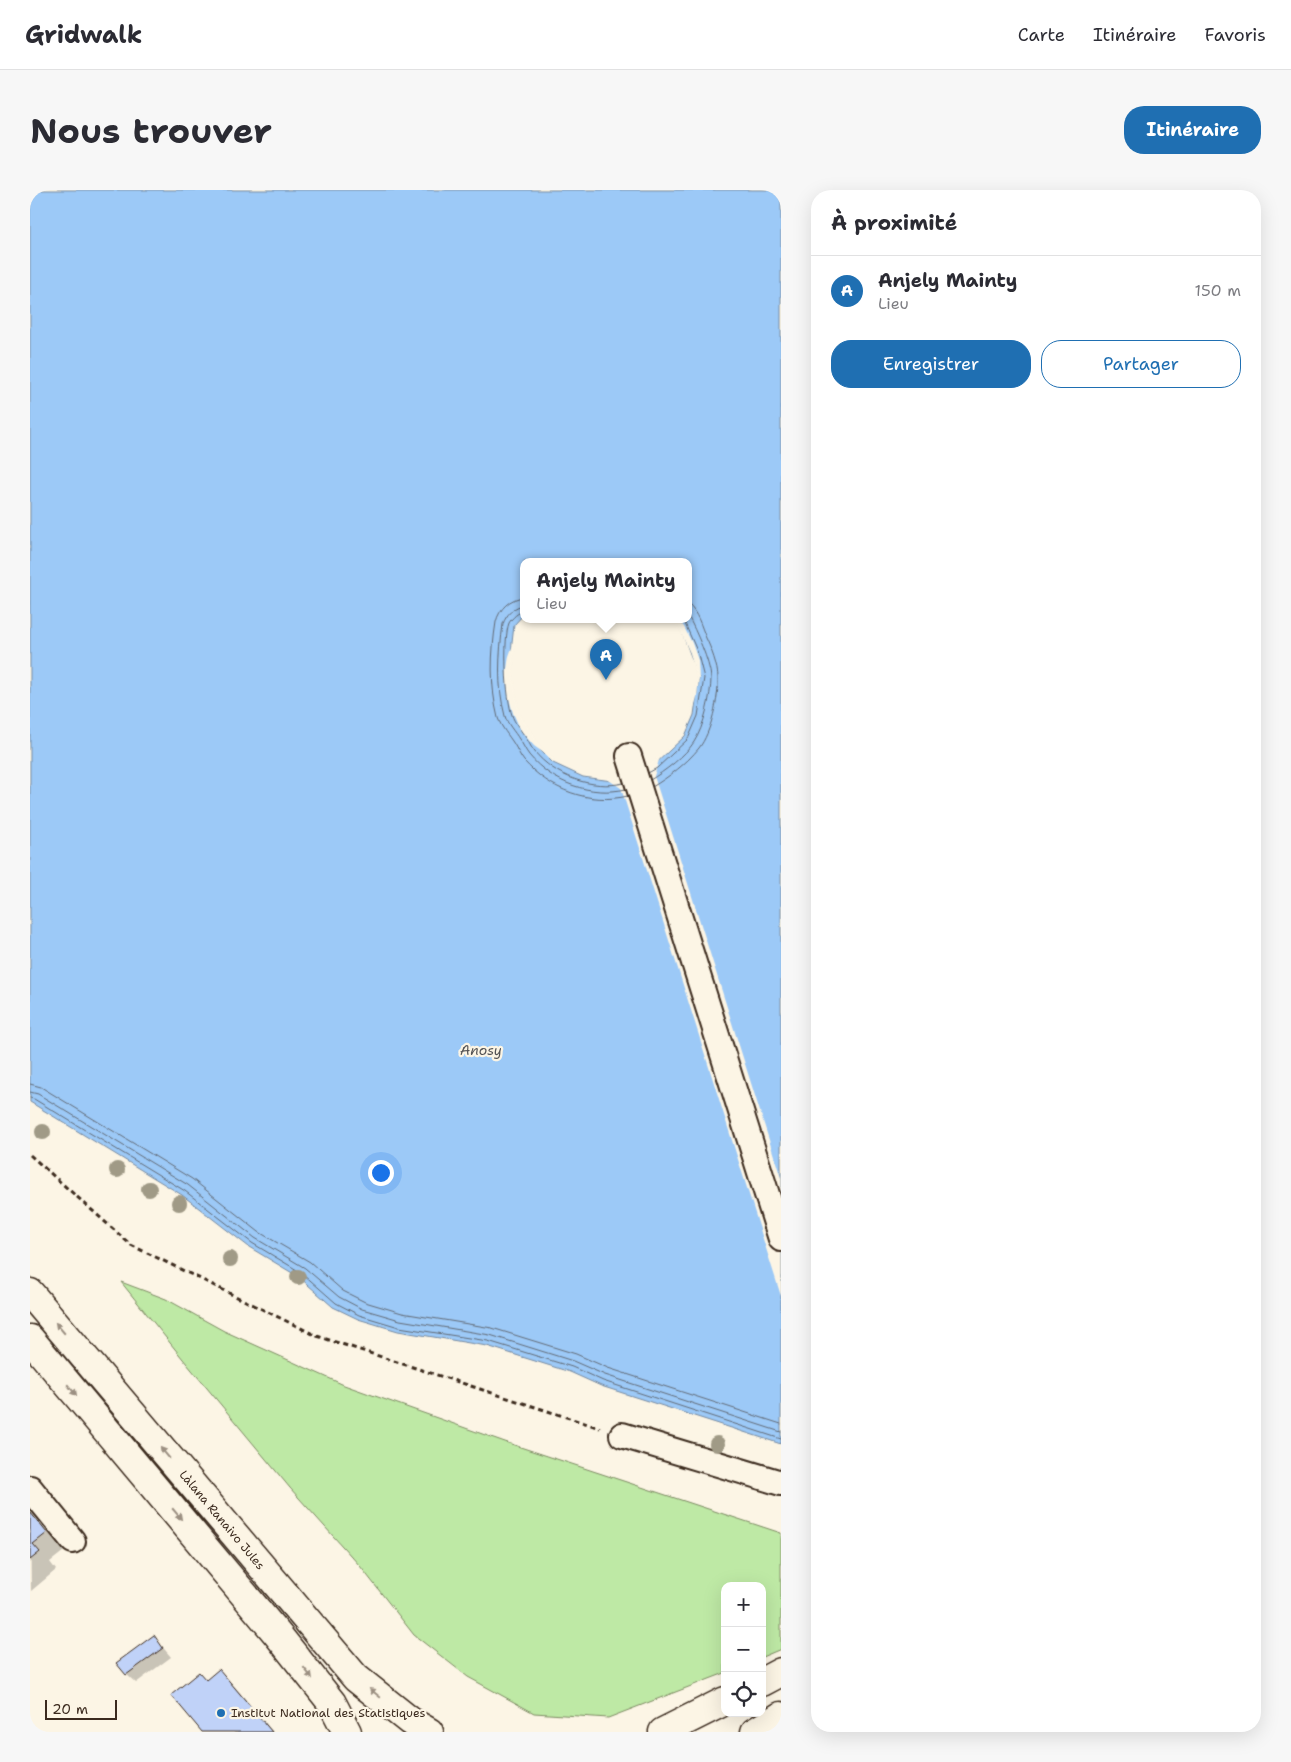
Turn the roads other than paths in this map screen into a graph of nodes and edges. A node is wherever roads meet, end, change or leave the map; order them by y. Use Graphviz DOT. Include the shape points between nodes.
graph roads {
  1 [pos="629,756"];
  2 [pos="781,1239"];
  3 [pos="30,1293"];
  4 [pos="30,1339"];
  5 [pos="622,1435"];
  6 [pos="781,1484"];
  7 [pos="30,1488"];
  8 [pos="73,1542"];
  9 [pos="781,1672"];
  10 [pos="766,1680"];
  11 [pos="721,1703"];
  12 [pos="781,1716"];
  13 [pos="347,1732"];
  14 [pos="429,1732"];
  15 [pos="663,1732"];
  16 [pos="755,1732"];
  1 -- 2 [label="street"];
  14 -- 3 [label="main road, Làlana Ranaivo Jules, one-way" via="356,1678"];
  4 -- 13 [label="main road, one-way" via="278,1635 332,1703"];
  5 -- 6 [label="street"];
  7 -- 8 [label="street"];
  9 -- 10 [label="main road"];
  11 -- 15 [label="main road"];
  12 -- 16 [label="main road"];
}
